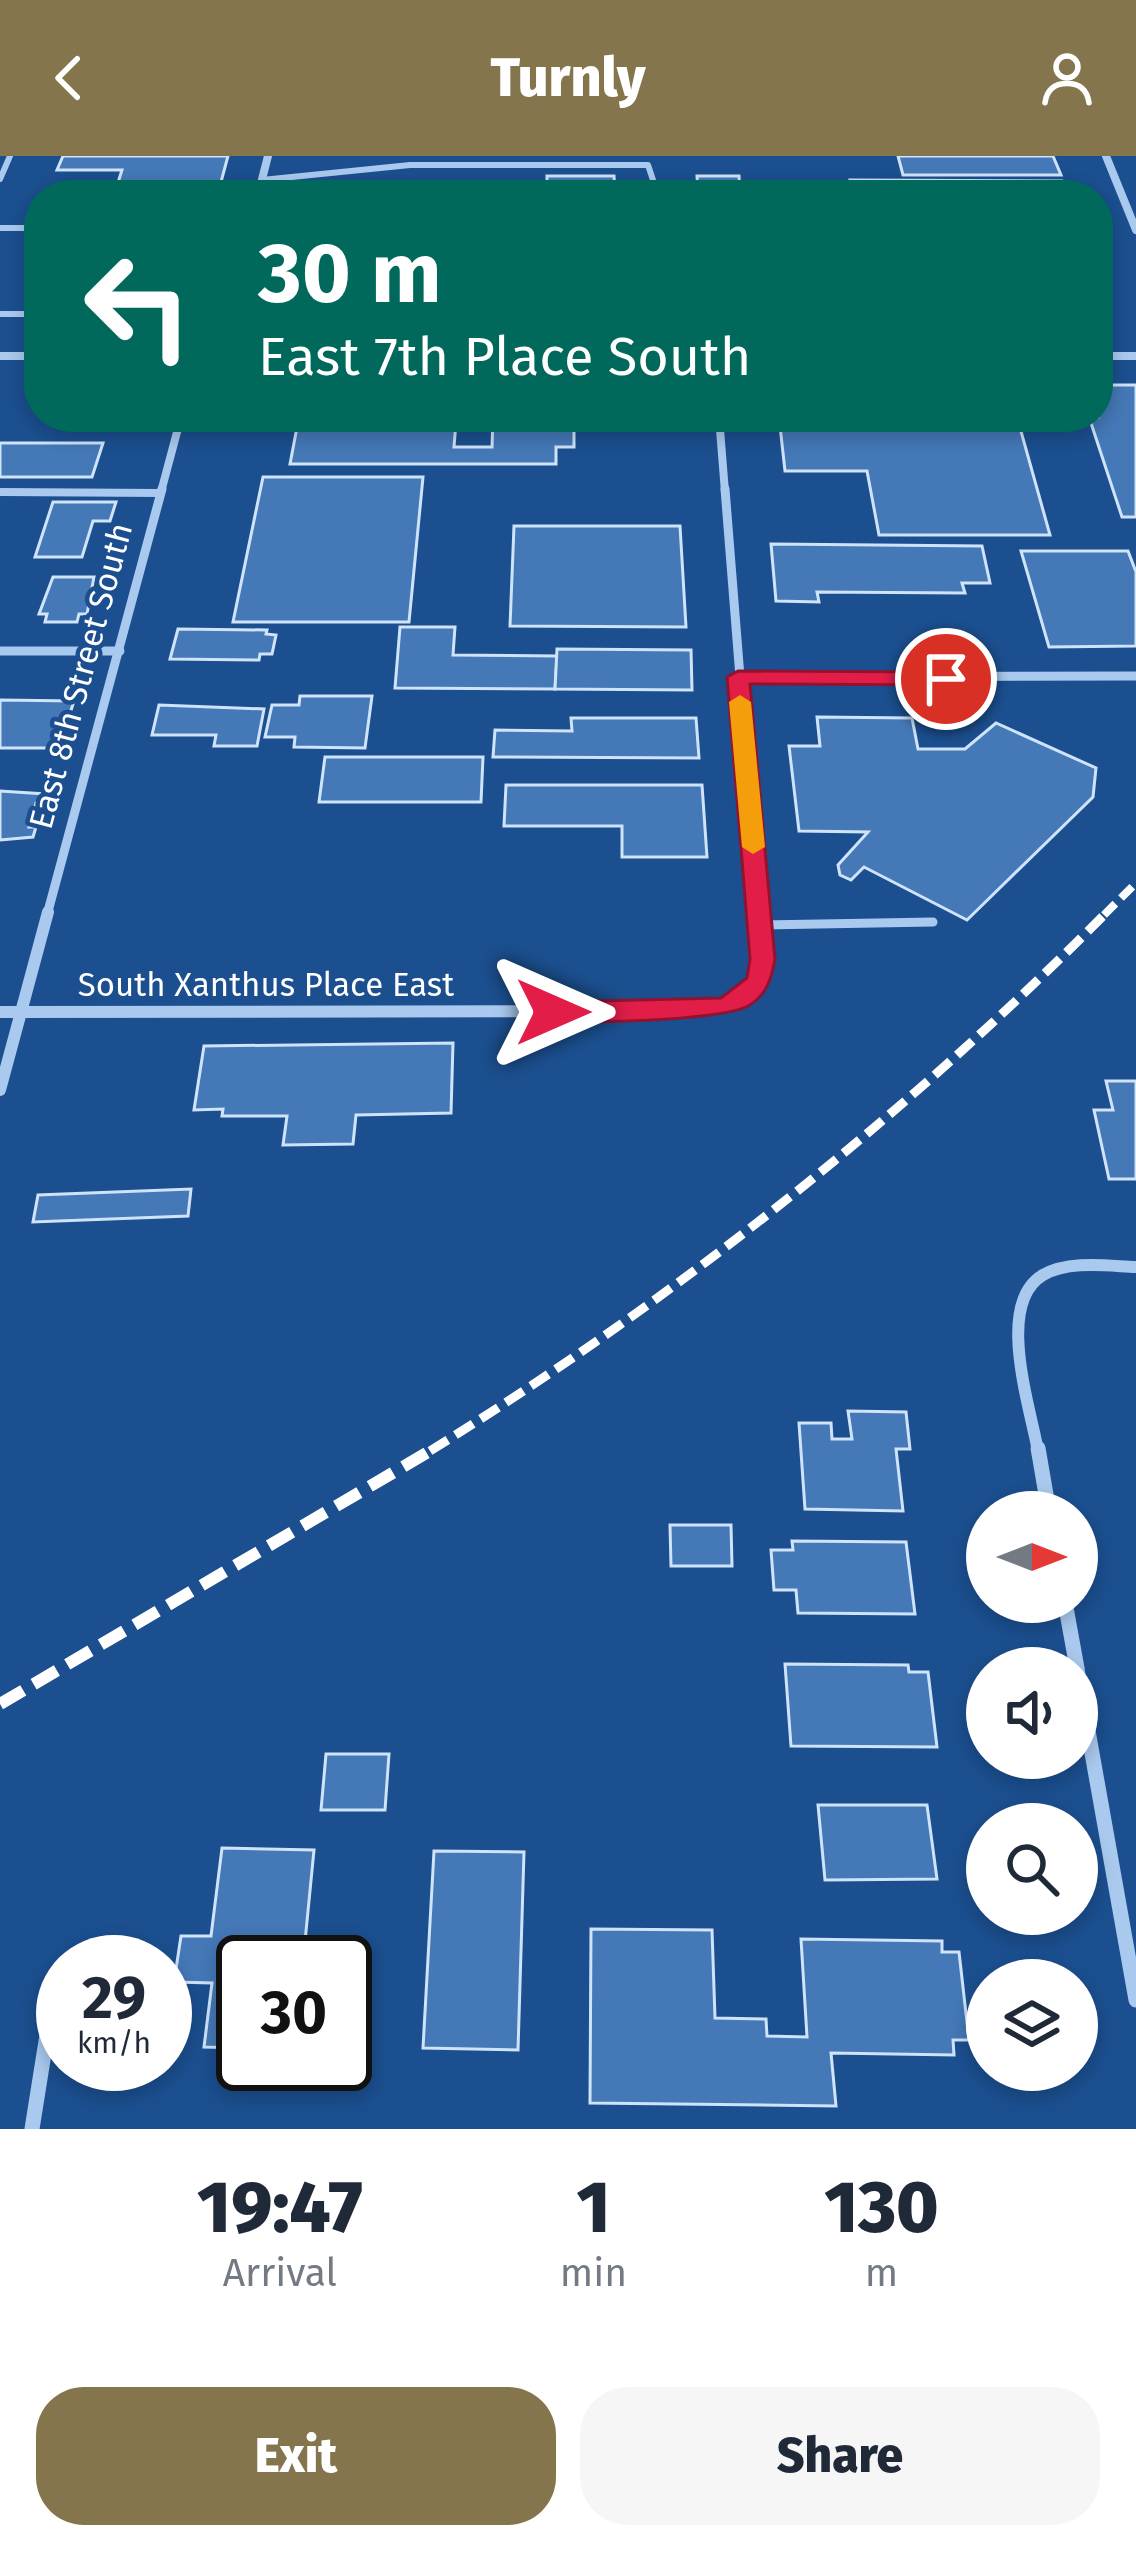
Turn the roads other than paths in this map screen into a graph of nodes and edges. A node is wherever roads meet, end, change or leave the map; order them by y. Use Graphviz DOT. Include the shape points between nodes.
graph roads {
  1 [pos="10,156"];
  2 [pos="268,156"];
  3 [pos="1106,156"];
  4 [pos="0,179"];
  5 [pos="262,180"];
  6 [pos="653,180"];
  7 [pos="1136,230"];
  8 [pos="178,432"];
  9 [pos="719,432"];
  10 [pos="0,492"];
  11 [pos="161,494"];
  12 [pos="0,651"];
  13 [pos="119,651"];
  14 [pos="1136,676"];
  15 [pos="738,677"];
  16 [pos="933,922"];
  17 [pos="760,926"];
  18 [pos="0,1012"];
  19 [pos="22,1012"];
  20 [pos="0,1090"];
  21 [pos="1136,1267"];
  22 [pos="1045,1491"];
  23 [pos="1097,1779"];
  24 [pos="1136,2000"];
  25 [pos="38,2091"];
  26 [pos="32,2129"];
  1 -- 4 [label="lane"];
  2 -- 5 [label="street"];
  3 -- 7 [label="street"];
  5 -- 6 [label="lane" via="410,165 648,165"];
  8 -- 11 [label="street, East 8th Street South"];
  9 -- 15 [label="street"];
  10 -- 11 [label="lane"];
  11 -- 13 [label="street, East 8th Street South"];
  12 -- 13 [label="street"];
  13 -- 19 [label="street, East 8th Street South"];
  14 -- 15 [label="street"];
  15 -- 17 [label="street"];
  16 -- 17 [label="lane"];
  17 -- 19 [label="street, South Xanthus Place East" via="759,980 725,1007 691,1011"];
  18 -- 19 [label="street, South Xanthus Place East"];
  19 -- 20 [label="street, East 8th Street South"];
  21 -- 22 [label="street" via="1069,1267 1032,1280 1019,1299 1016,1326"];
  23 -- 24 [label="street"];
  25 -- 26 [label="street"];
}
